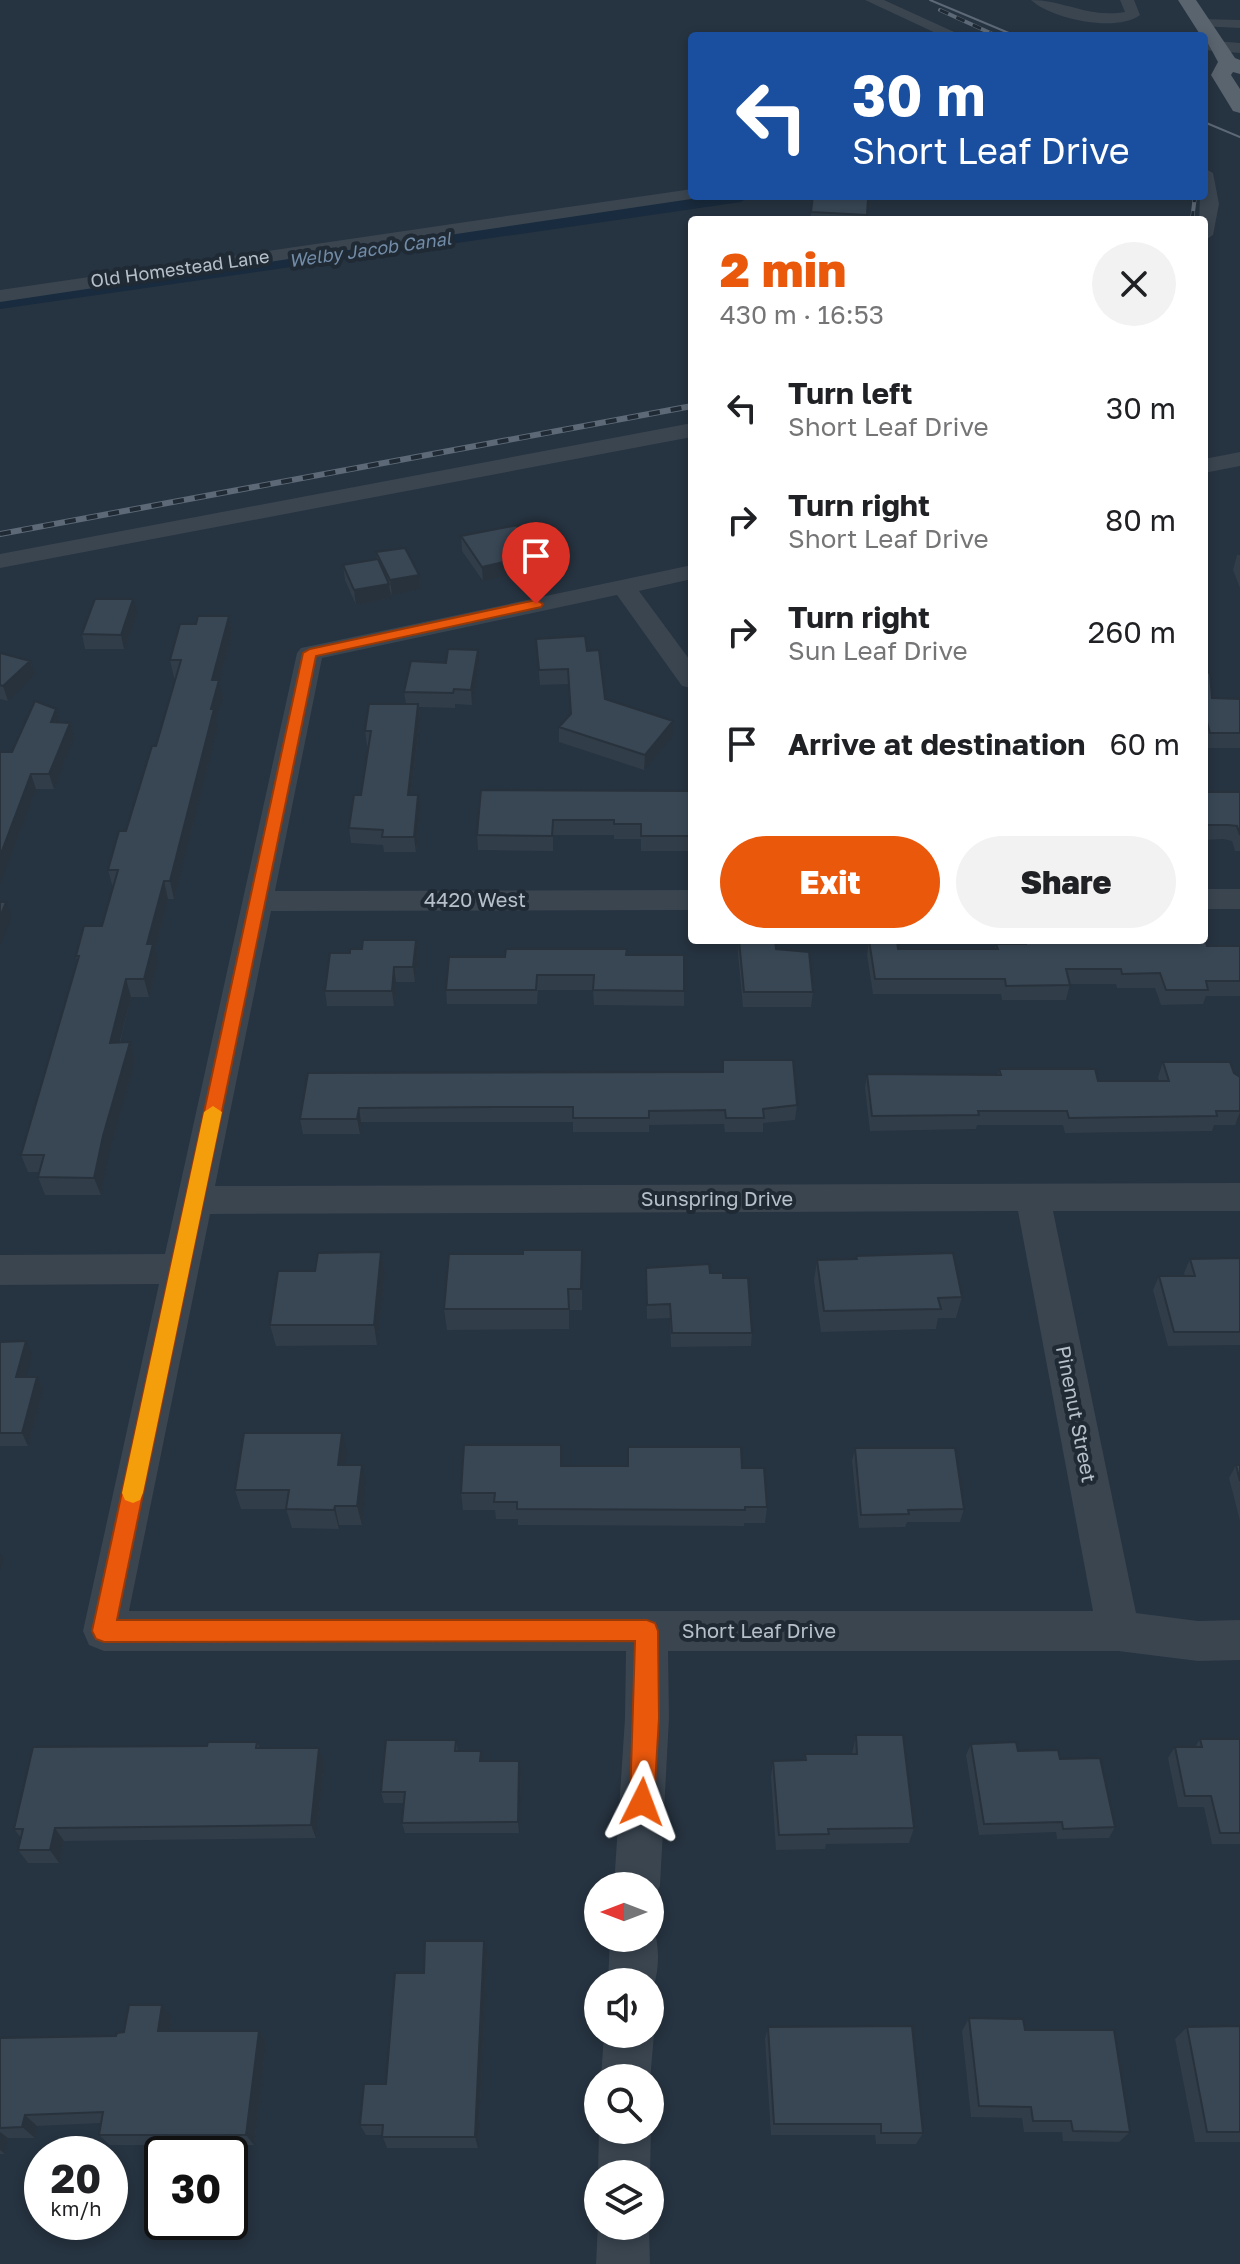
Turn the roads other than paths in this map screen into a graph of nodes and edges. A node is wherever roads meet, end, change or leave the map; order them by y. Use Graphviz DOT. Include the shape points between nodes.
graph roads {
  1 [pos="872,0"];
  2 [pos="1038,0"];
  3 [pos="1073,0"];
  4 [pos="1124,0"];
  5 [pos="1187,0"];
  6 [pos="1086,19"];
  7 [pos="1203,23"];
  8 [pos="1240,24"];
  9 [pos="946,32"];
  10 [pos="1117,32"];
  11 [pos="1226,54"];
  12 [pos="1240,107"];
  13 [pos="1208,189"];
  14 [pos="688,195"];
  15 [pos="1206,216"];
  16 [pos="0,296"];
  17 [pos="688,431"];
  18 [pos="1240,459"];
  19 [pos="1208,465"];
  20 [pos="0,561"];
  21 [pos="688,573"];
  22 [pos="623,586"];
  23 [pos="688,676"];
  24 [pos="1208,899"];
  25 [pos="1240,899"];
  26 [pos="688,900"];
  27 [pos="257,901"];
  28 [pos="1240,1197"];
  29 [pos="1033,1198"];
  30 [pos="194,1200"];
  31 [pos="180,1269"];
  32 [pos="0,1270"];
  33 [pos="647,1631"];
  34 [pos="1118,1631"];
  35 [pos="1240,1640"];
  36 [pos="638,1872"];
  37 [pos="623,2240"];
  38 [pos="623,2264"];
  1 -- 9 [label="street"];
  2 -- 6 [label="street"];
  3 -- 4 [label="street" via="1085,9 1106,10 1123,7"];
  4 -- 6 [label="street" via="1133,15"];
  5 -- 7 [label="main road"];
  6 -- 10 [label="street"];
  7 -- 8 [label="street"];
  7 -- 11 [label="main road"];
  11 -- 12 [label="main road" via="1221,75"];
  13 -- 15 [label="street"];
  14 -- 16 [label="street, Old Homestead Lane"];
  17 -- 20 [label="street"];
  18 -- 19 [label="street"];
  21 -- 22 [label="street"];
  22 -- 23 [label="street"];
  22 -- 27 [label="street, Short Leaf Drive" via="310,653"];
  24 -- 25 [label="street"];
  26 -- 27 [label="street, 4420 West"];
  27 -- 30 [label="street, Short Leaf Drive"];
  28 -- 29 [label="street, Sunspring Drive"];
  29 -- 30 [label="street, Sunspring Drive"];
  29 -- 34 [label="street, Pinenut Street"];
  30 -- 31 [label="street, Short Leaf Drive"];
  31 -- 32 [label="street"];
  31 -- 33 [label="street, Short Leaf Drive" via="104,1631"];
  33 -- 34 [label="street, Short Leaf Drive"];
  33 -- 36 [label="street"];
  34 -- 35 [label="street, Short Leaf Drive" via="1198,1641"];
  37 -- 38 [label="street"];
}
